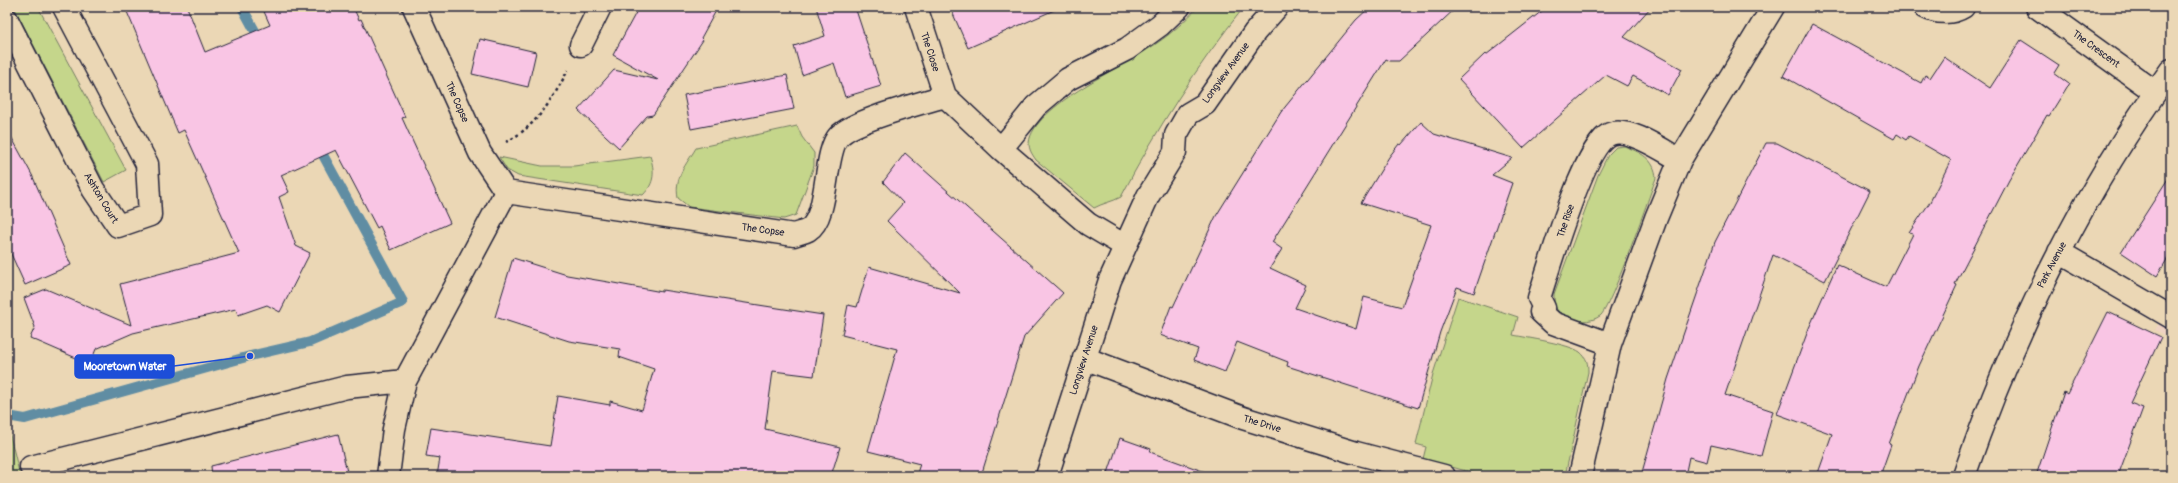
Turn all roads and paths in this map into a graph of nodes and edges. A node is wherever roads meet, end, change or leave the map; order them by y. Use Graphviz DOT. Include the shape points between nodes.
graph roads {
  1 [pos="64,7"];
  2 [pos="414,7"];
  3 [pos="600,7"];
  4 [pos="916,7"];
  5 [pos="1179,7"];
  6 [pos="1278,7"];
  7 [pos="1773,7"];
  8 [pos="1924,7"];
  9 [pos="1963,7"];
  10 [pos="2037,7"];
  11 [pos="7,20"];
  12 [pos="581,44"];
  13 [pos="2171,70"];
  14 [pos="2155,92"];
  15 [pos="945,96"];
  16 [pos="1001,149"];
  17 [pos="480,153"];
  18 [pos="1680,160"];
  19 [pos="506,192"];
  20 [pos="1125,246"];
  21 [pos="2058,252"];
  22 [pos="2171,317"];
  23 [pos="1610,344"];
  24 [pos="1084,358"];
  25 [pos="406,381"];
  26 [pos="31,467"];
  27 [pos="388,476"];
  28 [pos="1048,476"];
  29 [pos="1444,476"];
  30 [pos="1580,476"];
  31 [pos="1964,476"];
  1 -- 11 [label="street, Ashton Court" via="147,164 150,215 118,226 93,188"];
  2 -- 17 [label="street, The Copse"];
  3 -- 12 [label="street"];
  4 -- 15 [label="street, The Close"];
  5 -- 16 [label="street" via="1127,49 1068,79 1036,106"];
  6 -- 20 [label="street, Longview Avenue" via="1255,32 1204,104 1188,114 1176,135 1175,152 1148,196"];
  7 -- 18 [label="street"];
  8 -- 9 [label="street" via="1954,12"];
  10 -- 14 [label="street, The Crescent"];
  12 -- 17 [label="path" via="544,113 522,134"];
  13 -- 14 [label="street, Park Avenue"];
  14 -- 21 [label="street, Park Avenue" via="2095,185"];
  15 -- 16 [label="street"];
  15 -- 19 [label="street, The Copse" via="873,119 850,128 839,136 832,152 819,214 810,229 794,235"];
  16 -- 20 [label="street" via="1088,224"];
  17 -- 19 [label="street, The Copse"];
  18 -- 23 [label="street"];
  18 -- 23 [label="street, The Rise" via="1649,142 1624,132 1610,134 1597,145 1585,166 1539,298 1544,308 1541,312 1553,323"];
  19 -- 25 [label="street"];
  20 -- 24 [label="street, Longview Avenue" via="1110,280"];
  21 -- 22 [label="street"];
  21 -- 31 [label="street, Park Avenue" via="2012,348 1987,408"];
  23 -- 30 [label="street"];
  24 -- 28 [label="street, Longview Avenue"];
  24 -- 29 [label="street, The Drive" via="1243,418"];
  25 -- 26 [label="street" via="347,387"];
  25 -- 27 [label="street" via="394,429"];
}
